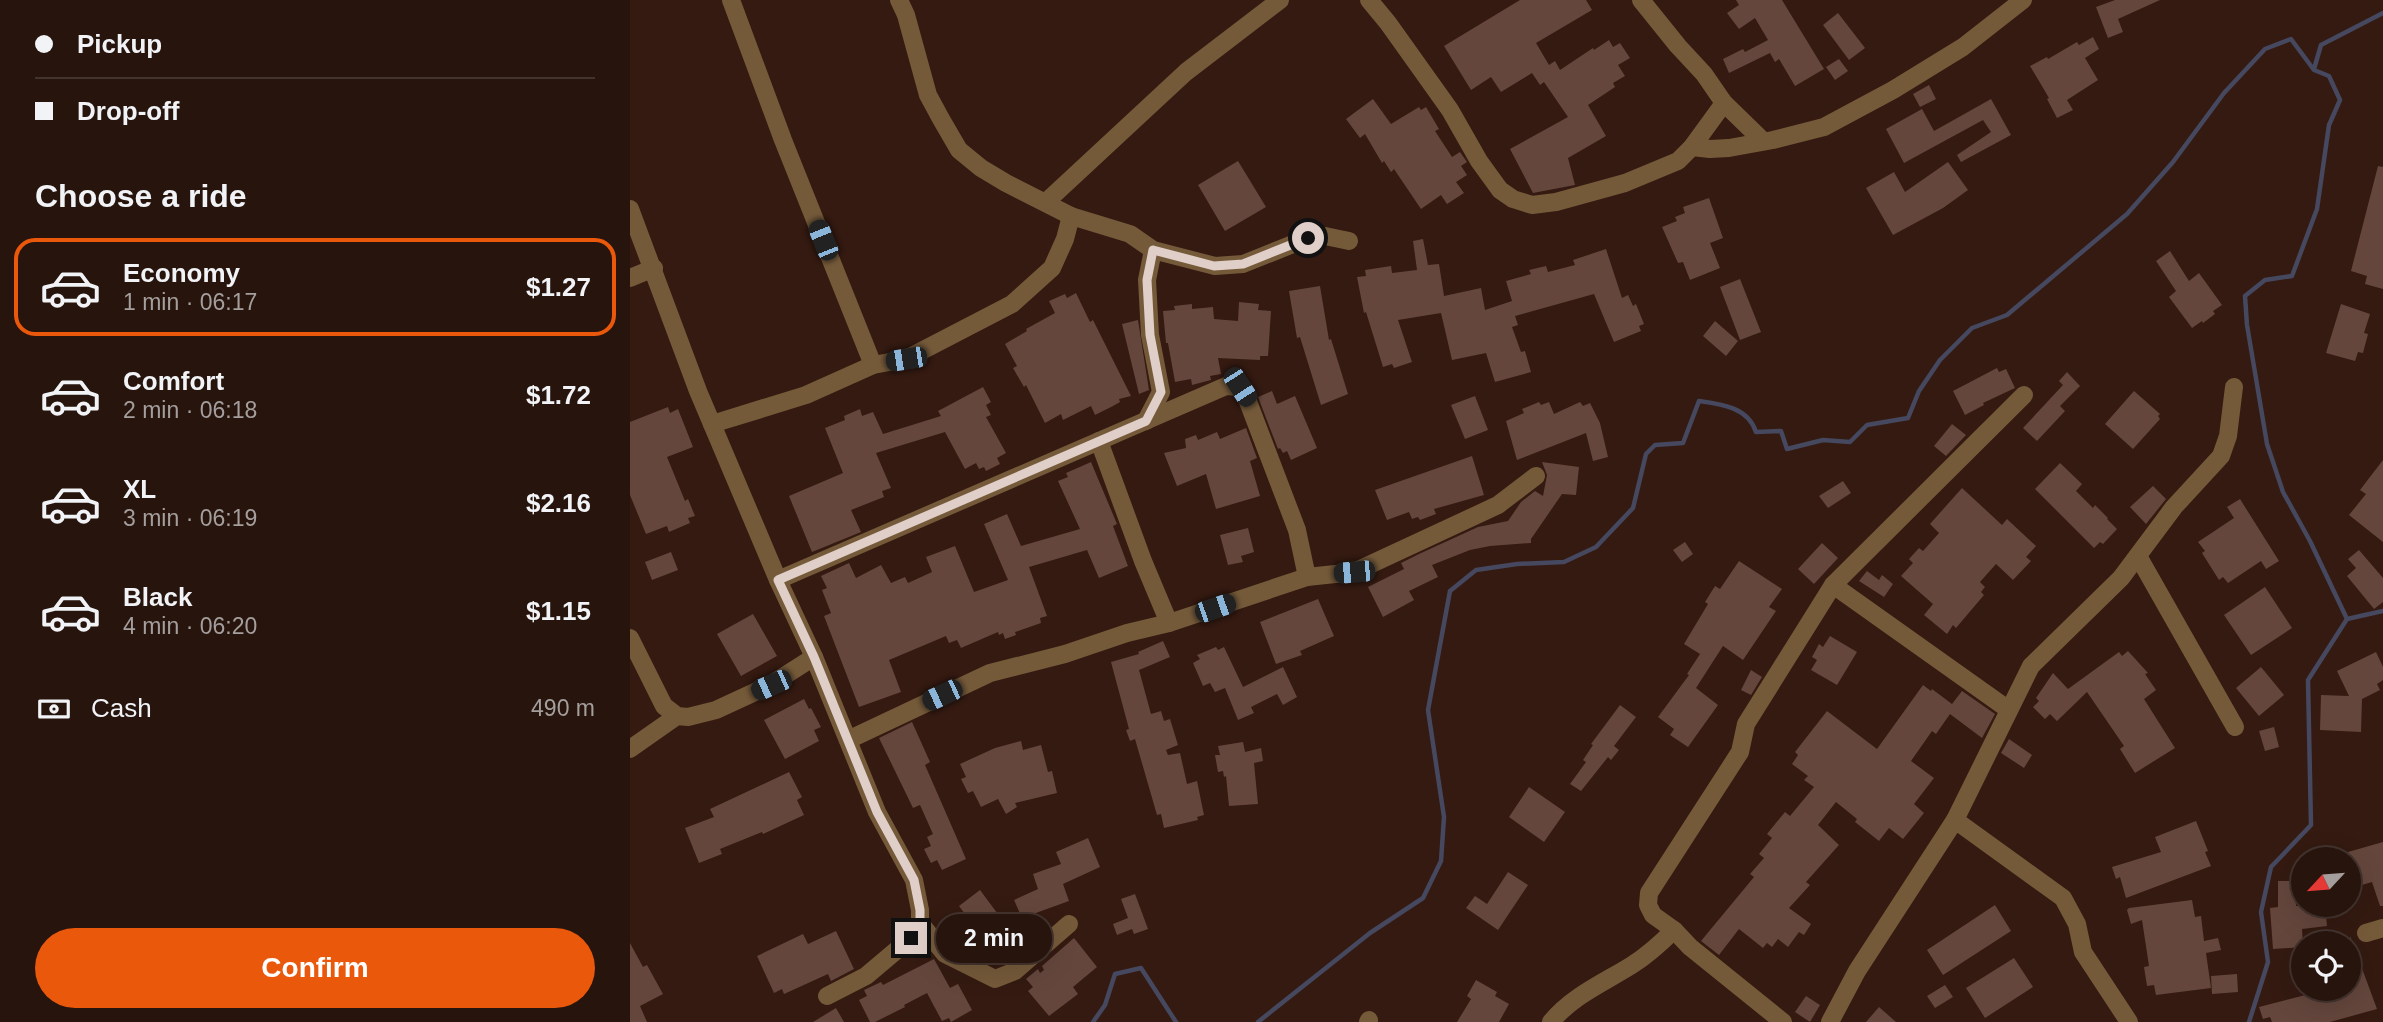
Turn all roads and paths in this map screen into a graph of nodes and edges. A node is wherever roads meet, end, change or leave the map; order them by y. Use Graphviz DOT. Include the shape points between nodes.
graph roads {
  1 [pos="731,0"];
  2 [pos="899,0"];
  3 [pos="1279,0"];
  4 [pos="1369,0"];
  5 [pos="1642,0"];
  6 [pos="2023,0"];
  7 [pos="1724,103"];
  8 [pos="1763,141"];
  9 [pos="1692,147"];
  10 [pos="1046,202"];
  11 [pos="630,209"];
  12 [pos="1070,216"];
  13 [pos="1349,241"];
  14 [pos="1153,250"];
  15 [pos="654,268"];
  16 [pos="630,278"];
  17 [pos="873,365"];
  18 [pos="2234,387"];
  19 [pos="1161,392"];
  20 [pos="2024,395"];
  21 [pos="1180,408"];
  22 [pos="1146,421"];
  23 [pos="712,424"];
  24 [pos="1099,441"];
  25 [pos="1536,476"];
  26 [pos="2138,556"];
  27 [pos="1307,577"];
  28 [pos="778,580"];
  29 [pos="1833,585"];
  30 [pos="1169,623"];
  31 [pos="630,638"];
  32 [pos="814,657"];
  33 [pos="2010,710"];
  34 [pos="677,716"];
  35 [pos="2235,727"];
  36 [pos="848,740"];
  37 [pos="630,749"];
  38 [pos="1955,820"];
  39 [pos="920,923"];
  40 [pos="1069,925"];
  41 [pos="1674,930"];
  42 [pos="827,996"];
  43 [pos="1551,1022"];
  44 [pos="1783,1022"];
  45 [pos="1830,1022"];
  46 [pos="2129,1022"];
  1 -- 17 [label="street"];
  2 -- 10 [label="street" via="928,95 959,150 989,173"];
  3 -- 10 [label="street" via="1186,72"];
  4 -- 9 [label="street" via="1450,110 1490,177 1513,199 1532,205 1595,192 1678,161"];
  5 -- 7 [label="street"];
  6 -- 8 [label="street" via="1963,47 1893,90 1824,127"];
  7 -- 8 [label="street"];
  7 -- 9 [label="street"];
  8 -- 9 [label="street" via="1729,148"];
  10 -- 12 [label="street"];
  11 -- 15 [label="street"];
  12 -- 14 [label="street" via="1130,234"];
  12 -- 17 [label="street" via="1052,268 1012,304 906,359"];
  13 -- 14 [label="street" via="1308,238 1243,264 1214,266"];
  14 -- 19 [label="street" via="1147,280 1150,335"];
  15 -- 16 [label="street"];
  15 -- 23 [label="street"];
  17 -- 23 [label="street" via="806,396"];
  18 -- 26 [label="street" via="2221,456 2174,507"];
  19 -- 21 [label="street"];
  19 -- 22 [label="street"];
  20 -- 29 [label="street"];
  21 -- 22 [label="street"];
  21 -- 27 [label="street" via="1226,386 1240,387 1297,530"];
  22 -- 24 [label="street"];
  23 -- 28 [label="street"];
  24 -- 28 [label="street"];
  24 -- 30 [label="street"];
  25 -- 27 [label="street" via="1498,505 1354,572"];
  26 -- 33 [label="street" via="2031,666"];
  26 -- 35 [label="street"];
  27 -- 30 [label="street"];
  28 -- 32 [label="street"];
  29 -- 33 [label="street"];
  29 -- 41 [label="street" via="1746,724 1741,752 1649,893 1653,915"];
  30 -- 36 [label="street" via="989,673"];
  31 -- 34 [label="street" via="664,706"];
  32 -- 34 [label="street" via="771,685 716,710"];
  32 -- 36 [label="street"];
  33 -- 38 [label="street"];
  34 -- 37 [label="street"];
  36 -- 39 [label="street" via="877,812 914,880"];
  38 -- 45 [label="street" via="1857,971"];
  38 -- 46 [label="street" via="2063,898 2077,924 2083,952"];
  39 -- 40 [label="street" via="945,954 995,979 1015,971"];
  39 -- 42 [label="street" via="911,938 866,976"];
  41 -- 43 [label="street" via="1654,950 1606,979"];
  41 -- 44 [label="street"];
}
